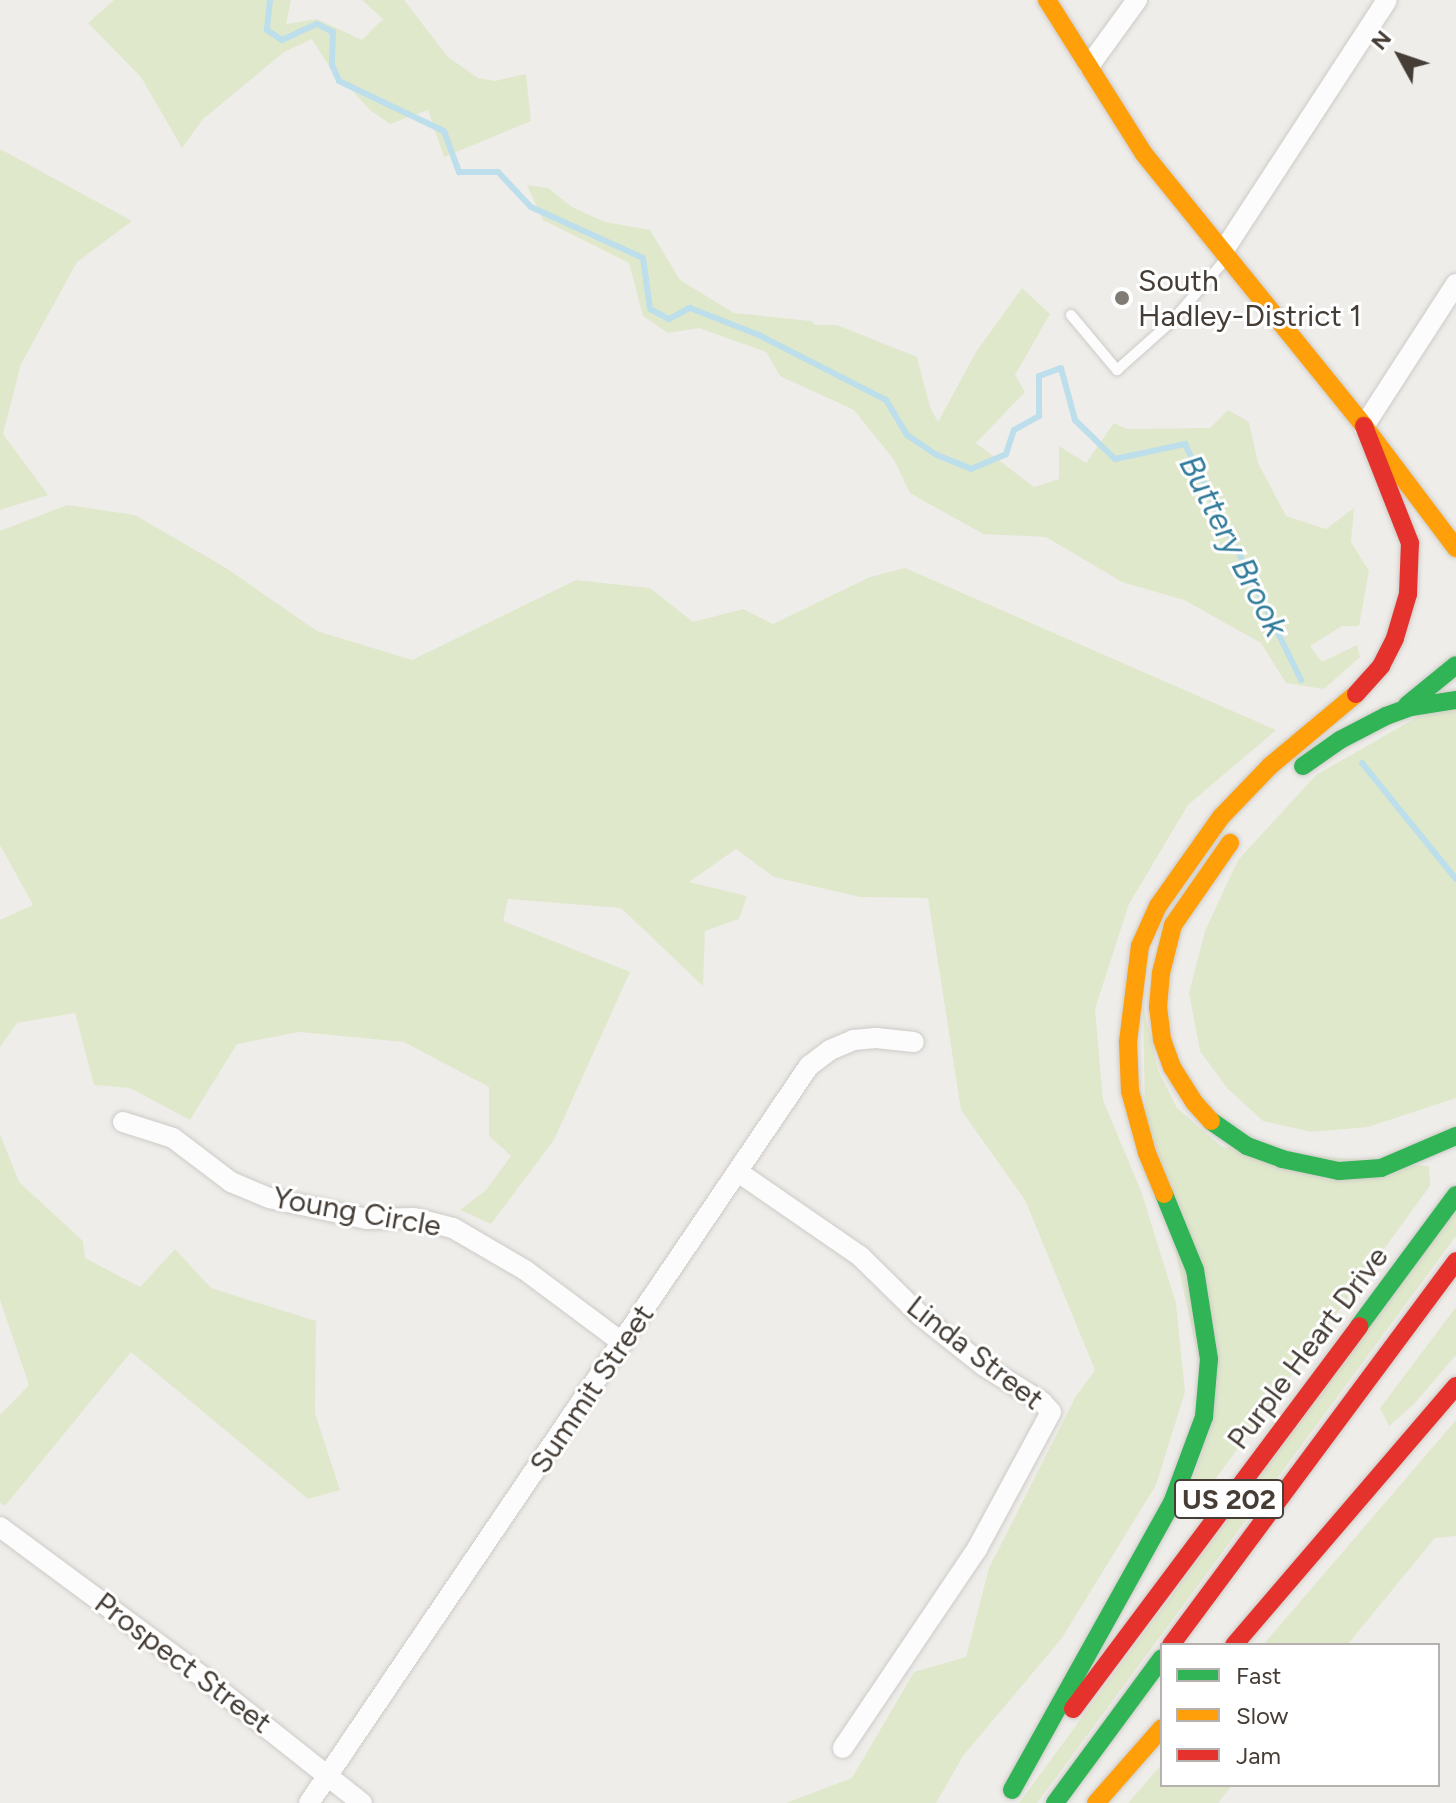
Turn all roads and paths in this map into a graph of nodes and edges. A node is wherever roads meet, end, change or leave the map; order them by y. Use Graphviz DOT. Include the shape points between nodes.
graph roads {
  1 [pos="1047,0"];
  2 [pos="1137,0"];
  3 [pos="1387,0"];
  4 [pos="1089,66"];
  5 [pos="1226,253"];
  6 [pos="1456,284"];
  7 [pos="1071,315"];
  8 [pos="1364,426"];
  9 [pos="1456,548"];
  10 [pos="1456,665"];
  11 [pos="1456,700"];
  12 [pos="1398,711"];
  13 [pos="1290,777"];
  14 [pos="1254,811"];
  15 [pos="914,1042"];
  16 [pos="123,1122"];
  17 [pos="1456,1136"];
  18 [pos="738,1172"];
  19 [pos="1456,1195"];
  20 [pos="1456,1261"];
  21 [pos="623,1343"];
  22 [pos="1456,1386"];
  23 [pos="0,1527"];
  24 [pos="1172,1643"];
  25 [pos="1236,1643"];
  26 [pos="1160,1661"];
  27 [pos="1160,1730"];
  28 [pos="843,1748"];
  29 [pos="329,1774"];
  30 [pos="1007,1796"];
  31 [pos="309,1803"];
  32 [pos="362,1803"];
  33 [pos="1055,1803"];
  34 [pos="1096,1803"];
  1 -- 4 [label="main road"];
  2 -- 4 [label="street"];
  3 -- 5 [label="street"];
  4 -- 5 [label="main road" via="1144,154"];
  5 -- 7 [label="lane" via="1172,321 1117,370"];
  5 -- 8 [label="main road"];
  6 -- 8 [label="street"];
  8 -- 9 [label="main road"];
  8 -- 30 [label="main road" via="1410,543 1408,594 1391,648 1350,701 1270,766 1221,817 1158,906 1134,975 1130,1091 1147,1153 1195,1270 1210,1371 1204,1417 1172,1503"];
  10 -- 12 [label="main road"];
  11 -- 12 [label="main road"];
  12 -- 13 [label="main road" via="1340,740"];
  14 -- 17 [label="main road" via="1183,907 1166,947 1160,1028 1182,1085 1208,1119 1247,1146 1339,1171 1391,1165"];
  15 -- 18 [label="street, Summit Street" via="853,1040 830,1050 809,1066"];
  16 -- 21 [label="street, Young Circle" via="173,1138 231,1182 269,1198 367,1219 414,1218 453,1228 525,1270"];
  18 -- 21 [label="street, Summit Street"];
  18 -- 28 [label="street, Linda Street" via="861,1257 921,1316 1051,1412 977,1549"];
  19 -- 30 [label="main road, Purple Heart Drive / US 202"];
  20 -- 24 [label="main road, US 202"];
  21 -- 29 [label="street, Summit Street"];
  22 -- 25 [label="main road"];
  23 -- 29 [label="street, Prospect Street"];
  26 -- 33 [label="main road"];
  27 -- 34 [label="main road"];
  29 -- 31 [label="street, Summit Street"];
  29 -- 32 [label="street, Prospect Street"];
}
